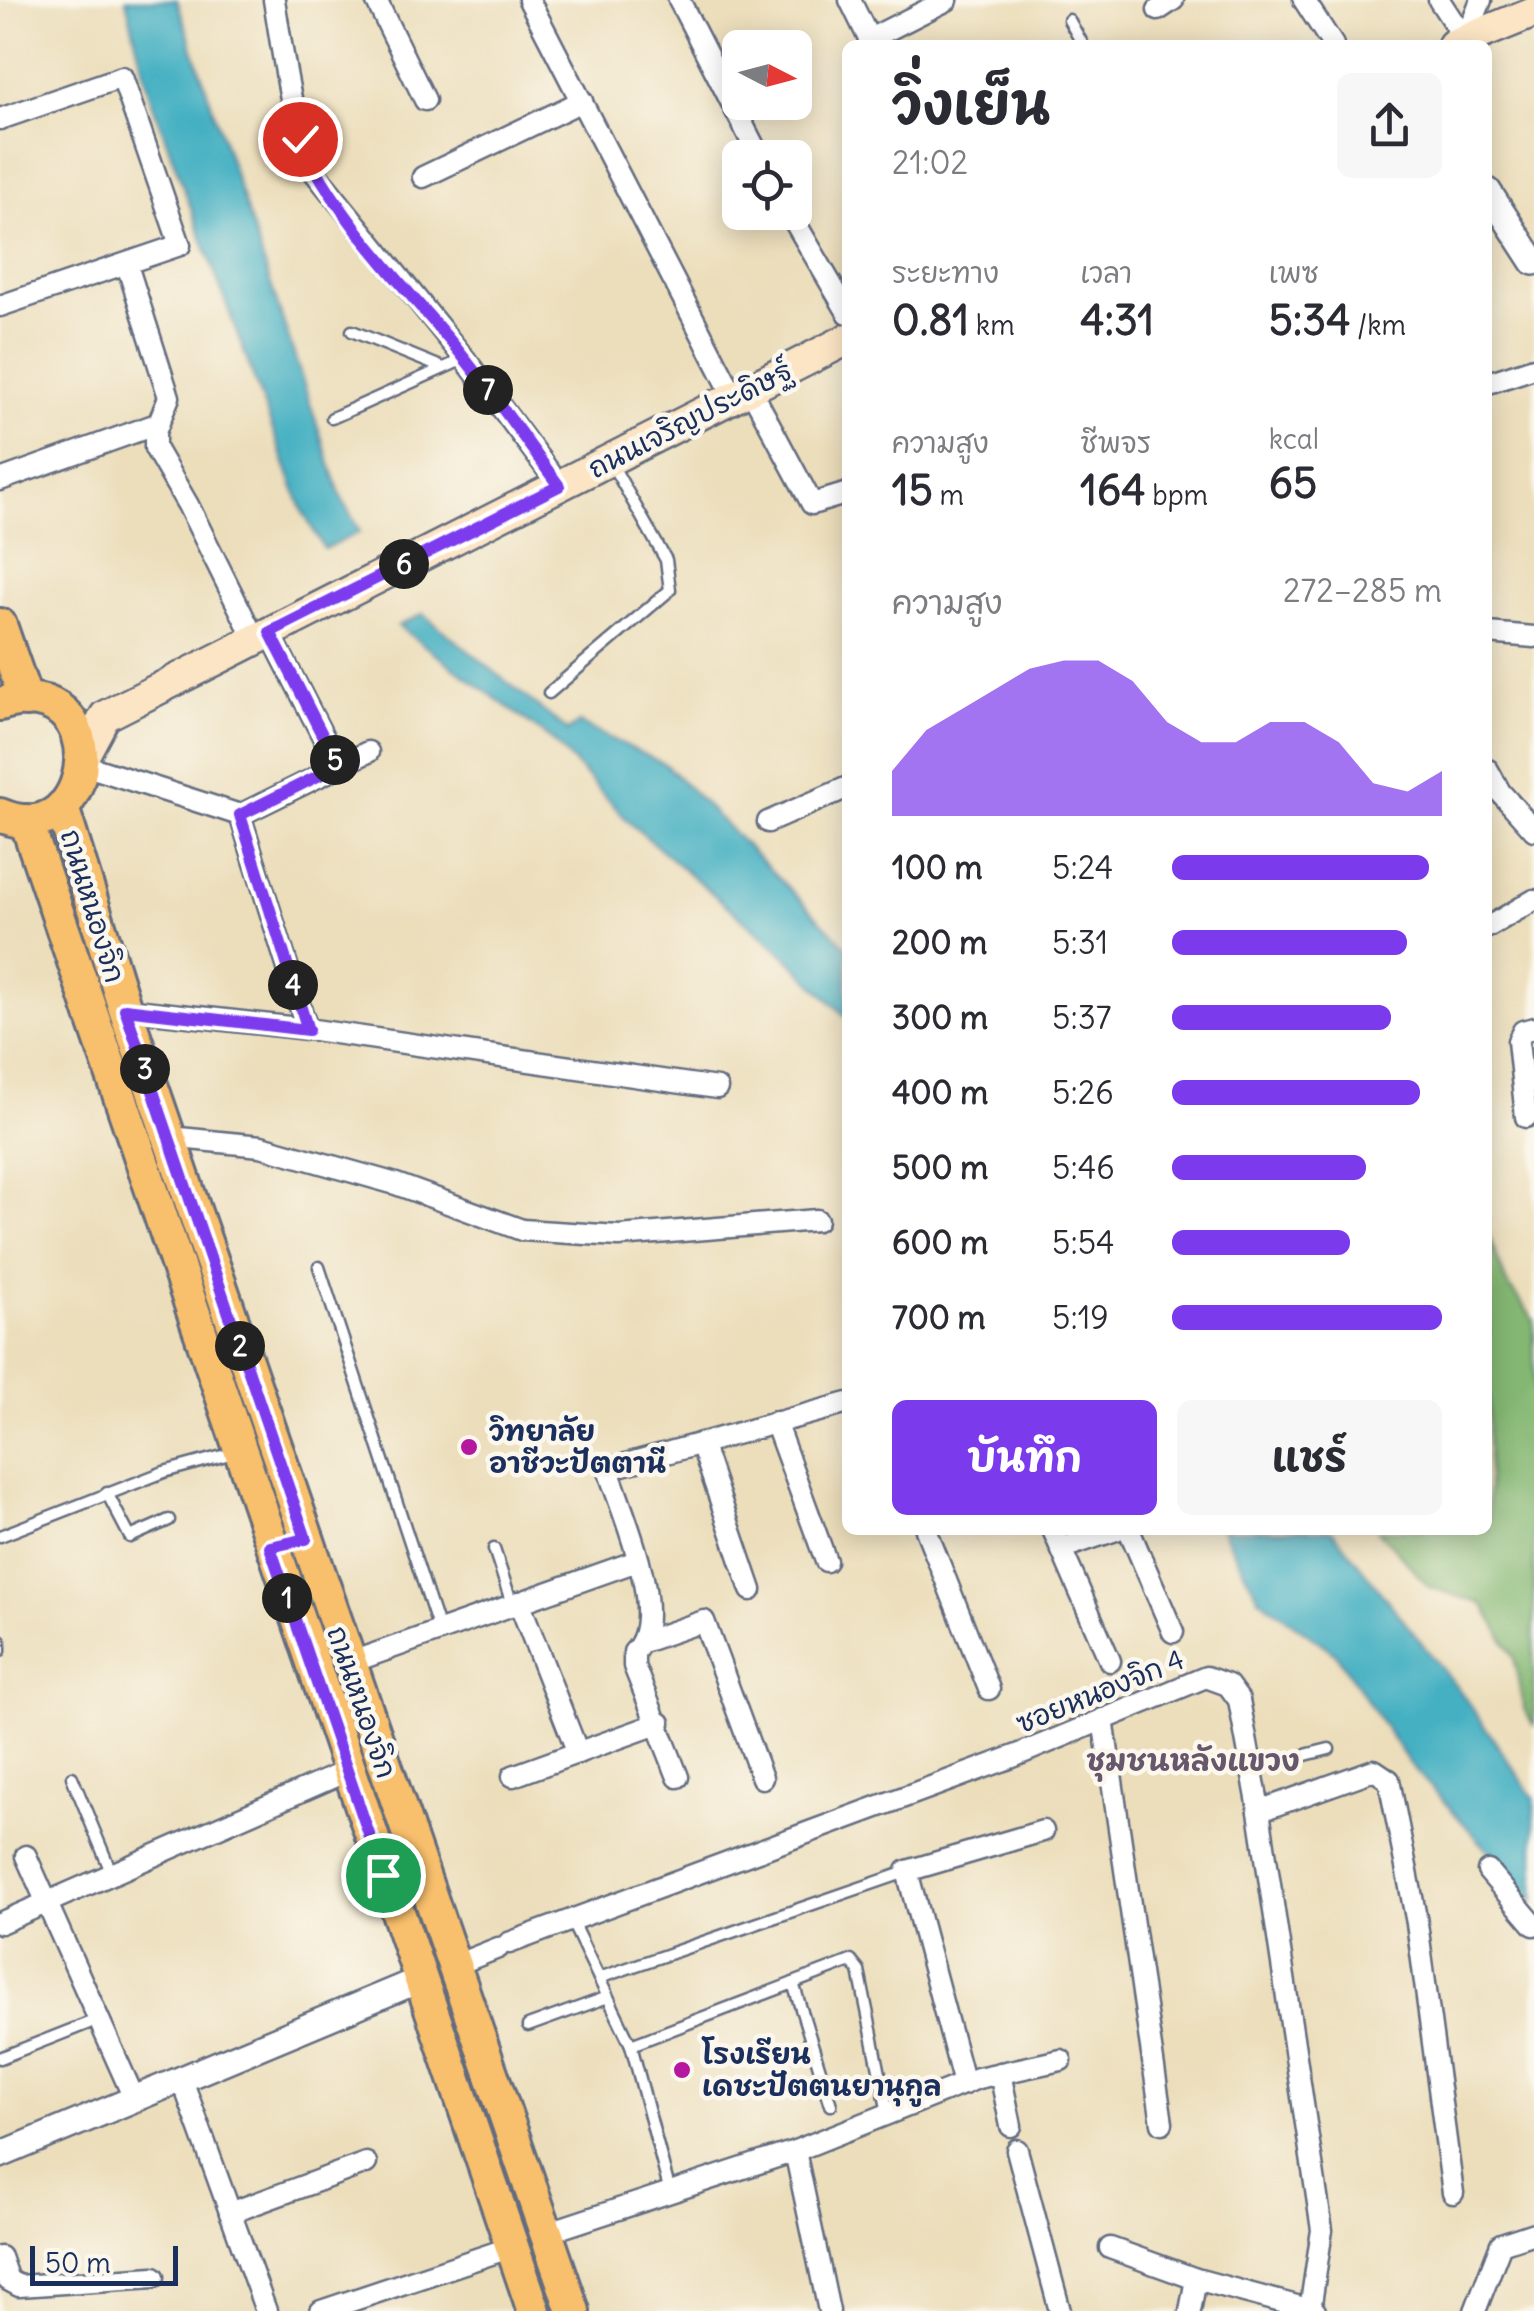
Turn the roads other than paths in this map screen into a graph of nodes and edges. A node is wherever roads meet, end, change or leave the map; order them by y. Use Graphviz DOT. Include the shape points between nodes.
graph roads {
  1 [pos="274,0"];
  2 [pos="376,0"];
  3 [pos="529,0"];
  4 [pos="679,0"];
  5 [pos="850,0"];
  6 [pos="947,0"];
  7 [pos="1304,0"];
  8 [pos="1439,0"];
  9 [pos="1480,0"];
  10 [pos="1534,12"];
  11 [pos="1069,20"];
  12 [pos="870,40"];
  13 [pos="875,40"];
  14 [pos="1080,40"];
  15 [pos="1330,40"];
  16 [pos="1458,40"];
  17 [pos="1460,40"];
  18 [pos="1466,40"];
  19 [pos="425,100"];
  20 [pos="582,102"];
  21 [pos="0,120"];
  22 [pos="751,140"];
  23 [pos="423,178"];
  24 [pos="1492,197"];
  25 [pos="799,230"];
  26 [pos="1534,262"];
  27 [pos="127,266"];
  28 [pos="842,303"];
  29 [pos="0,306"];
  30 [pos="352,332"];
  31 [pos="842,342"];
  32 [pos="465,359"];
  33 [pos="442,368"];
  34 [pos="1534,368"];
  35 [pos="1492,383"];
  36 [pos="742,392"];
  37 [pos="332,418"];
  38 [pos="157,424"];
  39 [pos="610,460"];
  40 [pos="0,480"];
  41 [pos="559,486"];
  42 [pos="842,496"];
  43 [pos="0,625"];
  44 [pos="1492,633"];
  45 [pos="262,636"];
  46 [pos="1534,636"];
  47 [pos="549,693"];
  48 [pos="27,704"];
  49 [pos="105,716"];
  50 [pos="368,752"];
  51 [pos="84,760"];
  52 [pos="338,766"];
  53 [pos="1492,777"];
  54 [pos="842,790"];
  55 [pos="62,807"];
  56 [pos="240,815"];
  57 [pos="13,818"];
  58 [pos="768,822"];
  59 [pos="1534,830"];
  60 [pos="1534,900"];
  61 [pos="1492,925"];
  62 [pos="125,1009"];
  63 [pos="1534,1028"];
  64 [pos="308,1030"];
  65 [pos="718,1088"];
  66 [pos="1526,1117"];
  67 [pos="168,1137"];
  68 [pos="817,1220"];
  69 [pos="319,1267"];
  70 [pos="842,1405"];
  71 [pos="775,1422"];
  72 [pos="700,1443"];
  73 [pos="238,1452"];
  74 [pos="107,1493"];
  75 [pos="169,1520"];
  76 [pos="2,1532"];
  77 [pos="928,1535"];
  78 [pos="1084,1535"];
  79 [pos="1131,1535"];
  80 [pos="306,1539"];
  81 [pos="1058,1539"];
  82 [pos="270,1547"];
  83 [pos="494,1549"];
  84 [pos="636,1561"];
  85 [pos="826,1561"];
  86 [pos="752,1590"];
  87 [pos="516,1603"];
  88 [pos="439,1630"];
  89 [pos="1174,1632"];
  90 [pos="646,1641"];
  91 [pos="0,1642"];
  92 [pos="0,1651"];
  93 [pos="1110,1661"];
  94 [pos="349,1663"];
  95 [pos="989,1690"];
  96 [pos="1103,1720"];
  97 [pos="660,1723"];
  98 [pos="1329,1749"];
  99 [pos="578,1752"];
  100 [pos="1252,1768"];
  101 [pos="347,1771"];
  102 [pos="514,1776"];
  103 [pos="678,1777"];
  104 [pos="72,1778"];
  105 [pos="762,1778"];
  106 [pos="1259,1810"];
  107 [pos="1043,1831"];
  108 [pos="26,1856"];
  109 [pos="907,1872"];
  110 [pos="1488,1872"];
  111 [pos="112,1875"];
  112 [pos="50,1902"];
  113 [pos="572,1920"];
  114 [pos="0,1924"];
  115 [pos="1534,1925"];
  116 [pos="453,1966"];
  117 [pos="599,1978"];
  118 [pos="419,1980"];
  119 [pos="793,1984"];
  120 [pos="608,1997"];
  121 [pos="100,2019"];
  122 [pos="528,2026"];
  123 [pos="632,2046"];
  124 [pos="0,2058"];
  125 [pos="1061,2060"];
  126 [pos="1000,2073"];
  127 [pos="181,2078"];
  128 [pos="964,2084"];
  129 [pos="133,2096"];
  130 [pos="831,2105"];
  131 [pos="888,2114"];
  132 [pos="1162,2123"];
  133 [pos="1011,2126"];
  134 [pos="1017,2150"];
  135 [pos="795,2151"];
  136 [pos="0,2155"];
  137 [pos="366,2163"];
  138 [pos="670,2192"];
  139 [pos="1454,2193"];
  140 [pos="230,2213"];
  141 [pos="546,2232"];
  142 [pos="1534,2233"];
  143 [pos="512,2247"];
  144 [pos="1110,2248"];
  145 [pos="0,2257"];
  146 [pos="154,2276"];
  147 [pos="1196,2279"];
  148 [pos="1312,2310"];
  149 [pos="266,2311"];
  150 [pos="321,2311"];
  151 [pos="534,2311"];
  152 [pos="573,2311"];
  153 [pos="829,2311"];
  154 [pos="1060,2311"];
  155 [pos="1190,2311"];
  156 [pos="1475,2311"];
  1 -- 32 [label="street" via="300,139 315,173"];
  2 -- 19 [label="street"];
  3 -- 20 [label="street"];
  4 -- 22 [label="street"];
  5 -- 12 [label="street"];
  6 -- 13 [label="street"];
  7 -- 15 [label="street"];
  8 -- 16 [label="street"];
  9 -- 17 [label="street"];
  10 -- 18 [label="main road"];
  11 -- 14 [label="lane"];
  20 -- 23 [label="street"];
  20 -- 36 [label="street"];
  21 -- 27 [label="street" via="122,76 180,245"];
  24 -- 26 [label="street"];
  25 -- 28 [label="street"];
  27 -- 29 [label="street"];
  27 -- 38 [label="street" via="169,397"];
  30 -- 33 [label="lane"];
  31 -- 36 [label="main road, ถนนเจริญประดิษฐ์"];
  32 -- 33 [label="lane"];
  32 -- 41 [label="street"];
  33 -- 37 [label="lane"];
  34 -- 35 [label="street"];
  36 -- 39 [label="main road, ถนนเจริญประดิษฐ์"];
  36 -- 42 [label="street" via="812,504"];
  38 -- 40 [label="street"];
  38 -- 45 [label="street" via="155,448"];
  39 -- 41 [label="main road, ถนนเจริญประดิษฐ์"];
  39 -- 47 [label="lane" via="666,560 670,590"];
  41 -- 45 [label="main road, ถนนเจริญประดิษฐ์"];
  43 -- 48 [label="main road"];
  44 -- 46 [label="street"];
  45 -- 49 [label="main road, ถนนเจริญประดิษฐ์"];
  45 -- 52 [label="street"];
  48 -- 49 [label="main road"];
  48 -- 51 [label="main road" via="79,736"];
  49 -- 51 [label="main road"];
  50 -- 52 [label="street"];
  51 -- 55 [label="main road"];
  51 -- 56 [label="street"];
  52 -- 56 [label="street"];
  53 -- 59 [label="street"];
  54 -- 58 [label="street"];
  55 -- 57 [label="main road"];
  55 -- 62 [label="main road, ถนนหนองจิก"];
  56 -- 64 [label="street"];
  57 -- 73 [label="main road, ถนนหนองจิก"];
  60 -- 61 [label="street"];
  62 -- 64 [label="street"];
  62 -- 67 [label="main road, ถนนหนองจิก"];
  63 -- 66 [label="street" via="1518,1041"];
  64 -- 65 [label="street"];
  67 -- 68 [label="street" via="261,1146 396,1184 522,1230 618,1236"];
  67 -- 80 [label="main road, ถนนหนองจิก"];
  69 -- 88 [label="lane"];
  70 -- 71 [label="street"];
  71 -- 72 [label="street"];
  71 -- 85 [label="street"];
  72 -- 84 [label="street" via="608,1469"];
  72 -- 86 [label="street"];
  73 -- 74 [label="lane"];
  73 -- 82 [label="main road, ถนนหนองจิก"];
  74 -- 75 [label="lane" via="130,1537"];
  74 -- 76 [label="lane"];
  77 -- 95 [label="street"];
  78 -- 81 [label="street"];
  79 -- 89 [label="street"];
  80 -- 82 [label="main road"];
  80 -- 94 [label="main road, ถนนหนองจิก"];
  81 -- 93 [label="street"];
  82 -- 101 [label="main road, ถนนหนองจิก"];
  83 -- 87 [label="lane"];
  84 -- 87 [label="street"];
  84 -- 90 [label="street" via="650,1605"];
  87 -- 88 [label="street"];
  87 -- 99 [label="street"];
  88 -- 94 [label="street"];
  90 -- 97 [label="street" via="634,1652 634,1666"];
  90 -- 105 [label="street" via="704,1621"];
  91 -- 92 [label="lane"];
  94 -- 116 [label="main road, ถนนหนองจิก"];
  96 -- 100 [label="street, ซอยหนองจิก 4" via="1206,1677 1228,1684 1239,1700"];
  96 -- 113 [label="street, ซอยหนองจิก 4"];
  96 -- 132 [label="street"];
  97 -- 99 [label="street"];
  97 -- 103 [label="street"];
  98 -- 100 [label="lane"];
  99 -- 102 [label="street"];
  100 -- 106 [label="street, ซอยหนองจิก 4"];
  101 -- 111 [label="street"];
  101 -- 118 [label="main road, ถนนหนองจิก"];
  104 -- 111 [label="lane"];
  106 -- 139 [label="street" via="1374,1770 1389,1780 1417,1923"];
  106 -- 148 [label="street, ซอยหนองจิก 4" via="1322,2230"];
  107 -- 109 [label="street"];
  108 -- 112 [label="street"];
  109 -- 117 [label="lane"];
  109 -- 128 [label="street"];
  110 -- 115 [label="street"];
  111 -- 112 [label="street"];
  112 -- 114 [label="street"];
  112 -- 121 [label="street"];
  113 -- 116 [label="street, ซอยหนองจิก 4"];
  113 -- 117 [label="lane"];
  116 -- 118 [label="main road"];
  116 -- 141 [label="main road, ถนนหนองจิก"];
  117 -- 120 [label="lane"];
  118 -- 127 [label="street"];
  118 -- 143 [label="main road, ถนนหนองจิก"];
  119 -- 123 [label="lane"];
  119 -- 130 [label="lane"];
  119 -- 131 [label="lane" via="851,1962"];
  120 -- 122 [label="lane"];
  120 -- 123 [label="lane"];
  121 -- 124 [label="lane"];
  121 -- 129 [label="street"];
  123 -- 138 [label="lane"];
  125 -- 126 [label="street"];
  126 -- 128 [label="street"];
  126 -- 133 [label="street"];
  127 -- 129 [label="street"];
  127 -- 140 [label="street"];
  128 -- 131 [label="street"];
  129 -- 136 [label="street"];
  131 -- 135 [label="street"];
  134 -- 154 [label="street"];
  135 -- 138 [label="street"];
  135 -- 153 [label="street"];
  137 -- 140 [label="street"];
  138 -- 141 [label="street"];
  140 -- 149 [label="street"];
  141 -- 152 [label="main road, ถนนหนองจิก"];
  142 -- 156 [label="street" via="1501,2244"];
  143 -- 150 [label="street"];
  143 -- 151 [label="main road, ถนนหนองจิก"];
  144 -- 147 [label="street"];
  145 -- 146 [label="street" via="8,2280 19,2286"];
  147 -- 148 [label="street"];
  147 -- 155 [label="street"];
}
